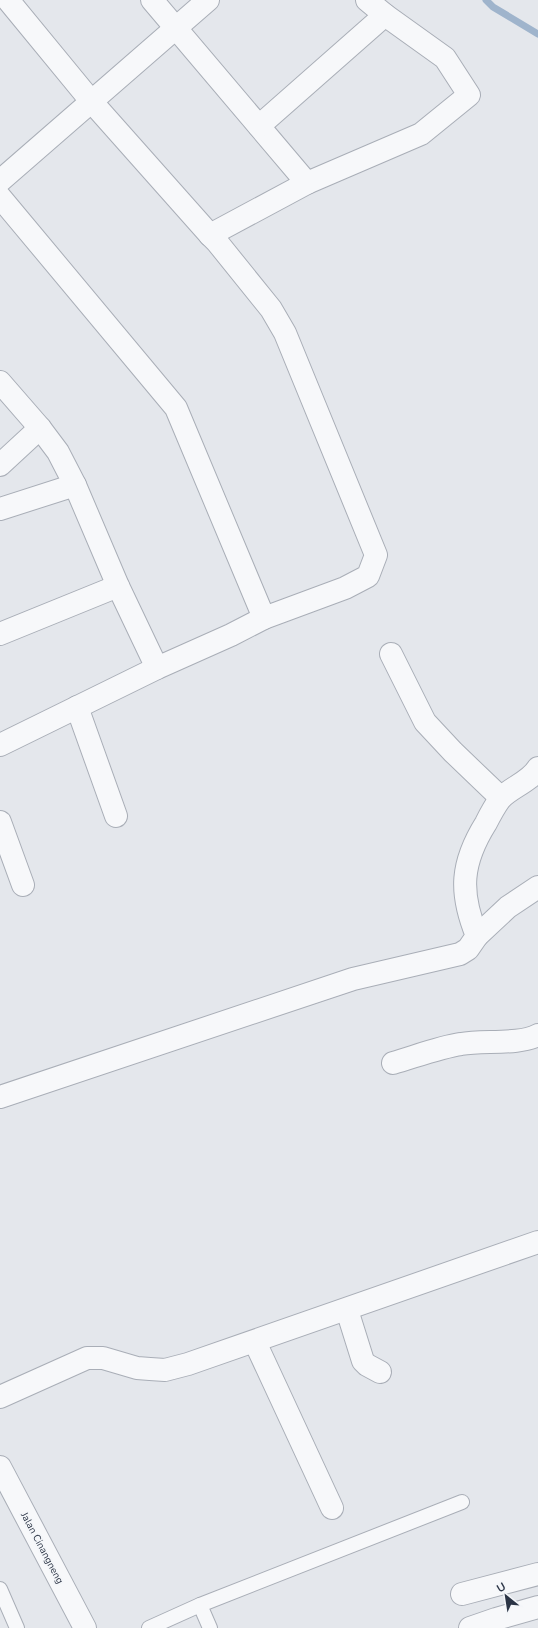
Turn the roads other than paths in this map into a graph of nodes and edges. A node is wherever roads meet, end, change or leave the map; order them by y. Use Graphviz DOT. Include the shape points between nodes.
graph roads {
  1 [pos="8,0"];
  2 [pos="152,0"];
  3 [pos="208,0"];
  4 [pos="367,0"];
  5 [pos="385,15"];
  6 [pos="176,28"];
  7 [pos="92,101"];
  8 [pos="259,126"];
  9 [pos="0,181"];
  10 [pos="307,183"];
  11 [pos="0,197"];
  12 [pos="210,235"];
  13 [pos="0,382"];
  14 [pos="40,428"];
  15 [pos="0,465"];
  16 [pos="75,485"];
  17 [pos="0,509"];
  18 [pos="118,586"];
  19 [pos="264,618"];
  20 [pos="0,634"];
  21 [pos="391,654"];
  22 [pos="157,668"];
  23 [pos="77,707"];
  24 [pos="0,745"];
  25 [pos="538,768"];
  26 [pos="501,798"];
  27 [pos="116,816"];
  28 [pos="0,822"];
  29 [pos="23,884"];
  30 [pos="538,887"];
  31 [pos="477,936"];
  32 [pos="538,1035"];
  33 [pos="392,1063"];
  34 [pos="0,1097"];
  35 [pos="538,1242"];
  36 [pos="347,1310"];
  37 [pos="255,1342"];
  38 [pos="380,1372"];
  39 [pos="0,1397"];
  40 [pos="0,1467"];
  41 [pos="462,1502"];
  42 [pos="332,1508"];
  43 [pos="538,1574"];
  44 [pos="0,1589"];
  45 [pos="462,1594"];
  46 [pos="200,1605"];
  47 [pos="538,1607"];
  48 [pos="17,1628"];
  49 [pos="85,1628"];
  50 [pos="149,1628"];
  51 [pos="210,1628"];
  52 [pos="470,1628"];
  1 -- 7 [label="street"];
  2 -- 6 [label="street"];
  3 -- 6 [label="street"];
  4 -- 5 [label="street"];
  5 -- 8 [label="street"];
  5 -- 10 [label="street" via="445,58 469,96 421,134"];
  6 -- 7 [label="street"];
  6 -- 8 [label="street"];
  7 -- 9 [label="street"];
  7 -- 12 [label="street"];
  8 -- 10 [label="street"];
  10 -- 12 [label="street"];
  11 -- 19 [label="street" via="176,408"];
  12 -- 19 [label="street" via="271,309 285,333 376,555 368,576 345,588"];
  13 -- 14 [label="street"];
  14 -- 15 [label="street"];
  14 -- 16 [label="street" via="58,452"];
  16 -- 17 [label="street"];
  16 -- 18 [label="street"];
  18 -- 20 [label="street"];
  18 -- 22 [label="street"];
  19 -- 22 [label="street"];
  21 -- 26 [label="street" via="426,722 452,752"];
  22 -- 23 [label="street"];
  23 -- 24 [label="street"];
  23 -- 27 [label="street"];
  25 -- 26 [label="street" via="522,784"];
  26 -- 31 [label="street" via="472,846 465,876 465,897"];
  28 -- 29 [label="street"];
  30 -- 31 [label="street" via="508,907"];
  31 -- 34 [label="street" via="460,954 353,979"];
  32 -- 33 [label="street" via="509,1042 482,1041 459,1044"];
  35 -- 36 [label="street"];
  36 -- 37 [label="street"];
  36 -- 38 [label="street" via="363,1361"];
  37 -- 39 [label="street" via="165,1370 138,1368 103,1358 87,1358"];
  37 -- 42 [label="street"];
  40 -- 49 [label="street, Jalan Cinangneng"];
  41 -- 46 [label="lane"];
  43 -- 45 [label="street"];
  44 -- 48 [label="lane"];
  46 -- 50 [label="lane"];
  46 -- 51 [label="lane"];
  47 -- 52 [label="street"];
}
